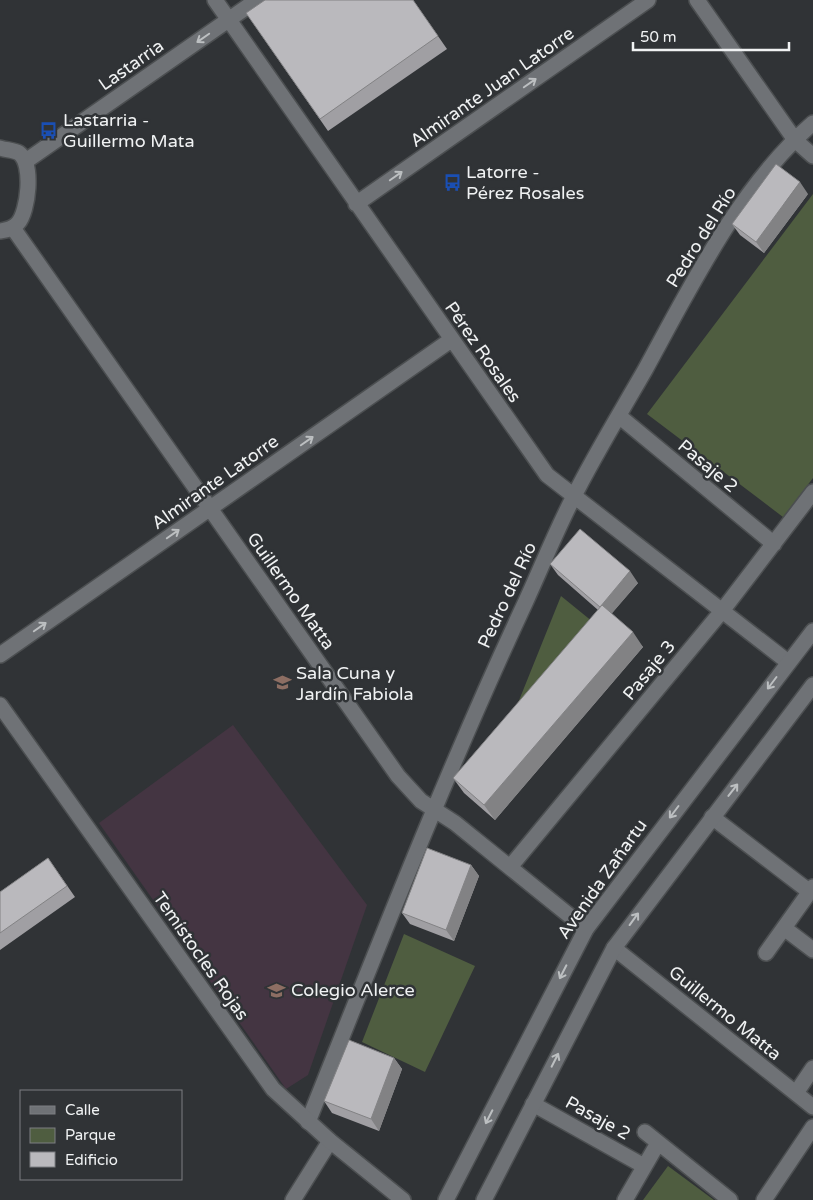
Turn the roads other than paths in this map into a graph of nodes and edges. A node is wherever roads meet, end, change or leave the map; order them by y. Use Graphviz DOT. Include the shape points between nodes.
graph roads {
  1 [pos="215,0"];
  2 [pos="257,0"];
  3 [pos="648,0"];
  4 [pos="697,0"];
  5 [pos="229,20"];
  6 [pos="813,123"];
  7 [pos="795,140"];
  8 [pos="0,148"];
  9 [pos="813,156"];
  10 [pos="26,161"];
  11 [pos="356,204"];
  12 [pos="6,229"];
  13 [pos="452,340"];
  14 [pos="619,416"];
  15 [pos="813,492"];
  16 [pos="574,497"];
  17 [pos="210,508"];
  18 [pos="774,544"];
  19 [pos="722,611"];
  20 [pos="813,631"];
  21 [pos="0,655"];
  22 [pos="788,662"];
  23 [pos="813,685"];
  24 [pos="0,705"];
  25 [pos="432,810"];
  26 [pos="712,817"];
  27 [pos="510,867"];
  28 [pos="811,890"];
  29 [pos="784,928"];
  30 [pos="586,929"];
  31 [pos="614,948"];
  32 [pos="813,950"];
  33 [pos="766,953"];
  34 [pos="813,1068"];
  35 [pos="796,1093"];
  36 [pos="532,1104"];
  37 [pos="813,1107"];
  38 [pos="308,1122"];
  39 [pos="813,1127"];
  40 [pos="645,1132"];
  41 [pos="330,1141"];
  42 [pos="658,1142"];
  43 [pos="644,1166"];
  44 [pos="293,1200"];
  45 [pos="403,1200"];
  46 [pos="446,1200"];
  47 [pos="484,1200"];
  48 [pos="625,1200"];
  49 [pos="730,1200"];
  50 [pos="764,1200"];
  1 -- 5 [label="street, Pérez Rosales"];
  2 -- 5 [label="street, Lastarria"];
  11 -- 3 [label="street, Almirante Juan Latorre, one-way"];
  4 -- 7 [label="street"];
  5 -- 10 [label="street, Lastarria, one-way"];
  5 -- 11 [label="street, Pérez Rosales"];
  6 -- 7 [label="street, Pedro del Río"];
  7 -- 9 [label="street"];
  7 -- 14 [label="street, Pedro del Río" via="723,234"];
  8 -- 10 [label="street" via="19,153"];
  10 -- 12 [label="street, Guillermo Matta" via="29,176 22,217"];
  11 -- 13 [label="street, Pérez Rosales"];
  12 -- 17 [label="street, Guillermo Matta"];
  13 -- 16 [label="street, Pérez Rosales" via="539,465"];
  17 -- 13 [label="street, Almirante Latorre, one-way"];
  14 -- 16 [label="street, Pedro del Río"];
  14 -- 18 [label="street, Pasaje 2"];
  15 -- 18 [label="street, Pasaje 3"];
  16 -- 19 [label="street, Pérez Rosales"];
  16 -- 25 [label="street, Pedro del Río" via="495,665"];
  21 -- 17 [label="street, Almirante Latorre, one-way"];
  17 -- 25 [label="street, Guillermo Matta" via="398,776"];
  18 -- 19 [label="street, Pasaje 3"];
  19 -- 22 [label="street, Pérez Rosales"];
  19 -- 27 [label="street, Pasaje 3"];
  20 -- 22 [label="street, Avenida Zañartu"];
  22 -- 30 [label="street, Avenida Zañartu, one-way"];
  26 -- 23 [label="street, one-way"];
  24 -- 38 [label="street, Temístocles Rojas" via="262,1075"];
  25 -- 27 [label="street, Guillermo Matta" via="455,823"];
  25 -- 38 [label="street, Pedro del Río"];
  26 -- 28 [label="street"];
  31 -- 26 [label="street, one-way"];
  27 -- 30 [label="street, Guillermo Matta"];
  28 -- 29 [label="street"];
  29 -- 32 [label="street"];
  29 -- 33 [label="street"];
  30 -- 46 [label="street, Avenida Zañartu, one-way"];
  31 -- 35 [label="street, Guillermo Matta"];
  36 -- 31 [label="street, one-way"];
  34 -- 35 [label="street"];
  35 -- 37 [label="street, Guillermo Matta"];
  36 -- 43 [label="street, Pasaje 2"];
  36 -- 47 [label="street"];
  38 -- 41 [label="street, Temístocles Rojas"];
  39 -- 50 [label="street"];
  40 -- 42 [label="street, Pasaje 2"];
  41 -- 44 [label="street"];
  41 -- 45 [label="street, Temístocles Rojas"];
  42 -- 43 [label="street"];
  42 -- 49 [label="street, Pasaje 2"];
  43 -- 48 [label="street"];
}
